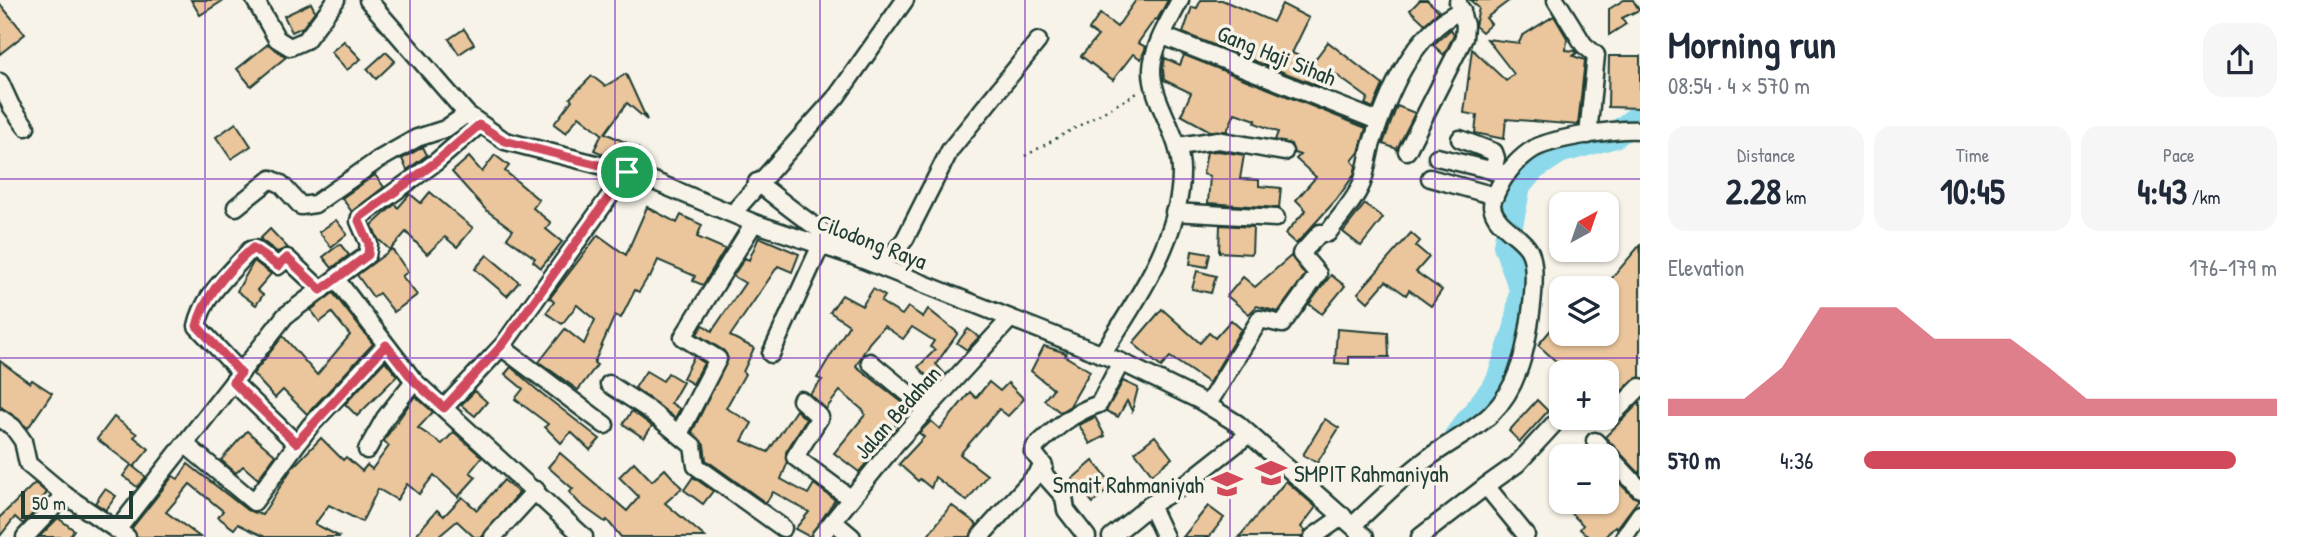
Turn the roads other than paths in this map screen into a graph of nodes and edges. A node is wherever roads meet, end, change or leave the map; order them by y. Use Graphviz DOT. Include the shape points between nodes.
graph roads {
  1 [pos="255,0"];
  2 [pos="336,0"];
  3 [pos="368,0"];
  4 [pos="905,0"];
  5 [pos="1180,0"];
  6 [pos="1556,0"];
  7 [pos="1459,5"];
  8 [pos="1163,36"];
  9 [pos="1038,41"];
  10 [pos="0,82"];
  11 [pos="469,115"];
  12 [pos="1373,119"];
  13 [pos="26,127"];
  14 [pos="1629,130"];
  15 [pos="1588,135"];
  16 [pos="1460,139"];
  17 [pos="1178,146"];
  18 [pos="1407,151"];
  19 [pos="1284,152"];
  20 [pos="1437,157"];
  21 [pos="627,172"];
  22 [pos="1500,172"];
  23 [pos="1430,178"];
  24 [pos="757,182"];
  25 [pos="1495,196"];
  26 [pos="236,207"];
  27 [pos="1174,212"];
  28 [pos="733,213"];
  29 [pos="1276,218"];
  30 [pos="754,223"];
  31 [pos="821,246"];
  32 [pos="336,279"];
  33 [pos="321,290"];
  34 [pos="1010,319"];
  35 [pos="503,344"];
  36 [pos="386,345"];
  37 [pos="771,354"];
  38 [pos="1102,355"];
  39 [pos="870,362"];
  40 [pos="1121,362"];
  41 [pos="237,377"];
  42 [pos="414,381"];
  43 [pos="609,384"];
  44 [pos="1640,387"];
  45 [pos="801,400"];
  46 [pos="1208,404"];
  47 [pos="444,408"];
  48 [pos="1619,408"];
  49 [pos="927,409"];
  50 [pos="0,418"];
  51 [pos="605,425"];
  52 [pos="1549,429"];
  53 [pos="679,434"];
  54 [pos="1249,434"];
  55 [pos="1595,442"];
  56 [pos="296,443"];
  57 [pos="186,445"];
  58 [pos="367,450"];
  59 [pos="1040,470"];
  60 [pos="1486,486"];
  61 [pos="1640,489"];
  62 [pos="536,490"];
  63 [pos="65,495"];
  64 [pos="850,498"];
  65 [pos="1150,505"];
  66 [pos="1640,514"];
  67 [pos="833,521"];
  68 [pos="1348,521"];
  69 [pos="783,528"];
  70 [pos="122,534"];
  71 [pos="1527,535"];
  72 [pos="25,537"];
  73 [pos="493,537"];
  74 [pos="584,537"];
  75 [pos="820,537"];
  76 [pos="852,537"];
  77 [pos="980,537"];
  78 [pos="1087,537"];
  79 [pos="1111,537"];
  80 [pos="1166,537"];
  81 [pos="1313,537"];
  82 [pos="1365,537"];
  83 [pos="1420,537"];
  84 [pos="1623,537"];
  1 -- 2 [label="street" via="278,39 290,47 306,40"];
  3 -- 11 [label="street, Cilodong Raya"];
  4 -- 24 [label="street" via="837,96"];
  5 -- 8 [label="street"];
  6 -- 15 [label="street" via="1584,45 1596,55"];
  7 -- 18 [label="street" via="1464,38"];
  7 -- 46 [label="street" via="1397,78 1361,185 1328,233 1320,233 1301,254 1318,274 1282,324 1259,319"];
  8 -- 12 [label="street, Gang Haji Sihah"];
  8 -- 17 [label="street" via="1152,67 1154,85"];
  9 -- 24 [label="street" via="950,150 893,254 874,258 820,229"];
  10 -- 13 [label="street"];
  11 -- 21 [label="street, Cilodong Raya" via="505,141"];
  11 -- 26 [label="street" via="377,160 315,204 301,206 271,179"];
  11 -- 32 [label="street" via="436,162 360,217 370,250"];
  14 -- 15 [label="street"];
  15 -- 22 [label="street" via="1536,148"];
  16 -- 22 [label="street" via="1494,152"];
  17 -- 19 [label="street" via="1218,140"];
  17 -- 27 [label="street" via="1180,191"];
  20 -- 22 [label="street"];
  21 -- 28 [label="street, Cilodong Raya"];
  21 -- 35 [label="street"];
  22 -- 25 [label="street"];
  23 -- 25 [label="street"];
  24 -- 28 [label="street"];
  25 -- 68 [label="street" via="1494,213 1529,250 1533,261 1532,316 1518,372 1506,395 1472,432 1424,461"];
  27 -- 29 [label="street"];
  27 -- 38 [label="street" via="1143,291"];
  28 -- 30 [label="street, Cilodong Raya"];
  30 -- 31 [label="street, Cilodong Raya"];
  30 -- 53 [label="street" via="682,337 718,359"];
  31 -- 34 [label="street, Cilodong Raya"];
  31 -- 37 [label="street"];
  32 -- 33 [label="street"];
  32 -- 36 [label="street"];
  33 -- 41 [label="street" via="285,316"];
  33 -- 41 [label="street" via="287,258 278,266 250,250 210,294 197,326"];
  34 -- 38 [label="street, Cilodong Raya"];
  34 -- 49 [label="street, Jalan Bedahan"];
  35 -- 47 [label="street"];
  35 -- 51 [label="street"];
  36 -- 42 [label="street"];
  36 -- 56 [label="street"];
  38 -- 40 [label="street, Cilodong Raya"];
  39 -- 49 [label="street"];
  40 -- 46 [label="street, Cilodong Raya"];
  40 -- 59 [label="street" via="1099,404 1077,411 1035,447 1035,455 1044,464"];
  41 -- 56 [label="street"];
  41 -- 57 [label="street"];
  42 -- 47 [label="street"];
  42 -- 58 [label="street"];
  43 -- 53 [label="street"];
  44 -- 48 [label="street"];
  45 -- 64 [label="street" via="820,417 794,457"];
  46 -- 54 [label="street, Cilodong Raya"];
  47 -- 62 [label="street"];
  49 -- 64 [label="street, Jalan Bedahan"];
  50 -- 63 [label="street" via="23,441 28,464"];
  52 -- 60 [label="street" via="1517,464"];
  53 -- 69 [label="street" via="693,446 696,466"];
  54 -- 65 [label="street" via="1183,486"];
  54 -- 68 [label="street, Cilodong Raya"];
  55 -- 61 [label="street"];
  56 -- 57 [label="street" via="254,502"];
  57 -- 70 [label="street"];
  59 -- 77 [label="street"];
  59 -- 78 [label="street" via="1064,497 1066,510"];
  60 -- 71 [label="street"];
  60 -- 83 [label="street"];
  62 -- 73 [label="street"];
  62 -- 74 [label="street"];
  63 -- 70 [label="street"];
  63 -- 72 [label="street"];
  64 -- 67 [label="street, Jalan Bedahan"];
  65 -- 79 [label="street"];
  65 -- 80 [label="street"];
  66 -- 84 [label="street"];
  67 -- 75 [label="street, Jalan Bedahan"];
  67 -- 76 [label="street"];
  68 -- 81 [label="street"];
  68 -- 82 [label="street, Cilodong Raya"];
}
